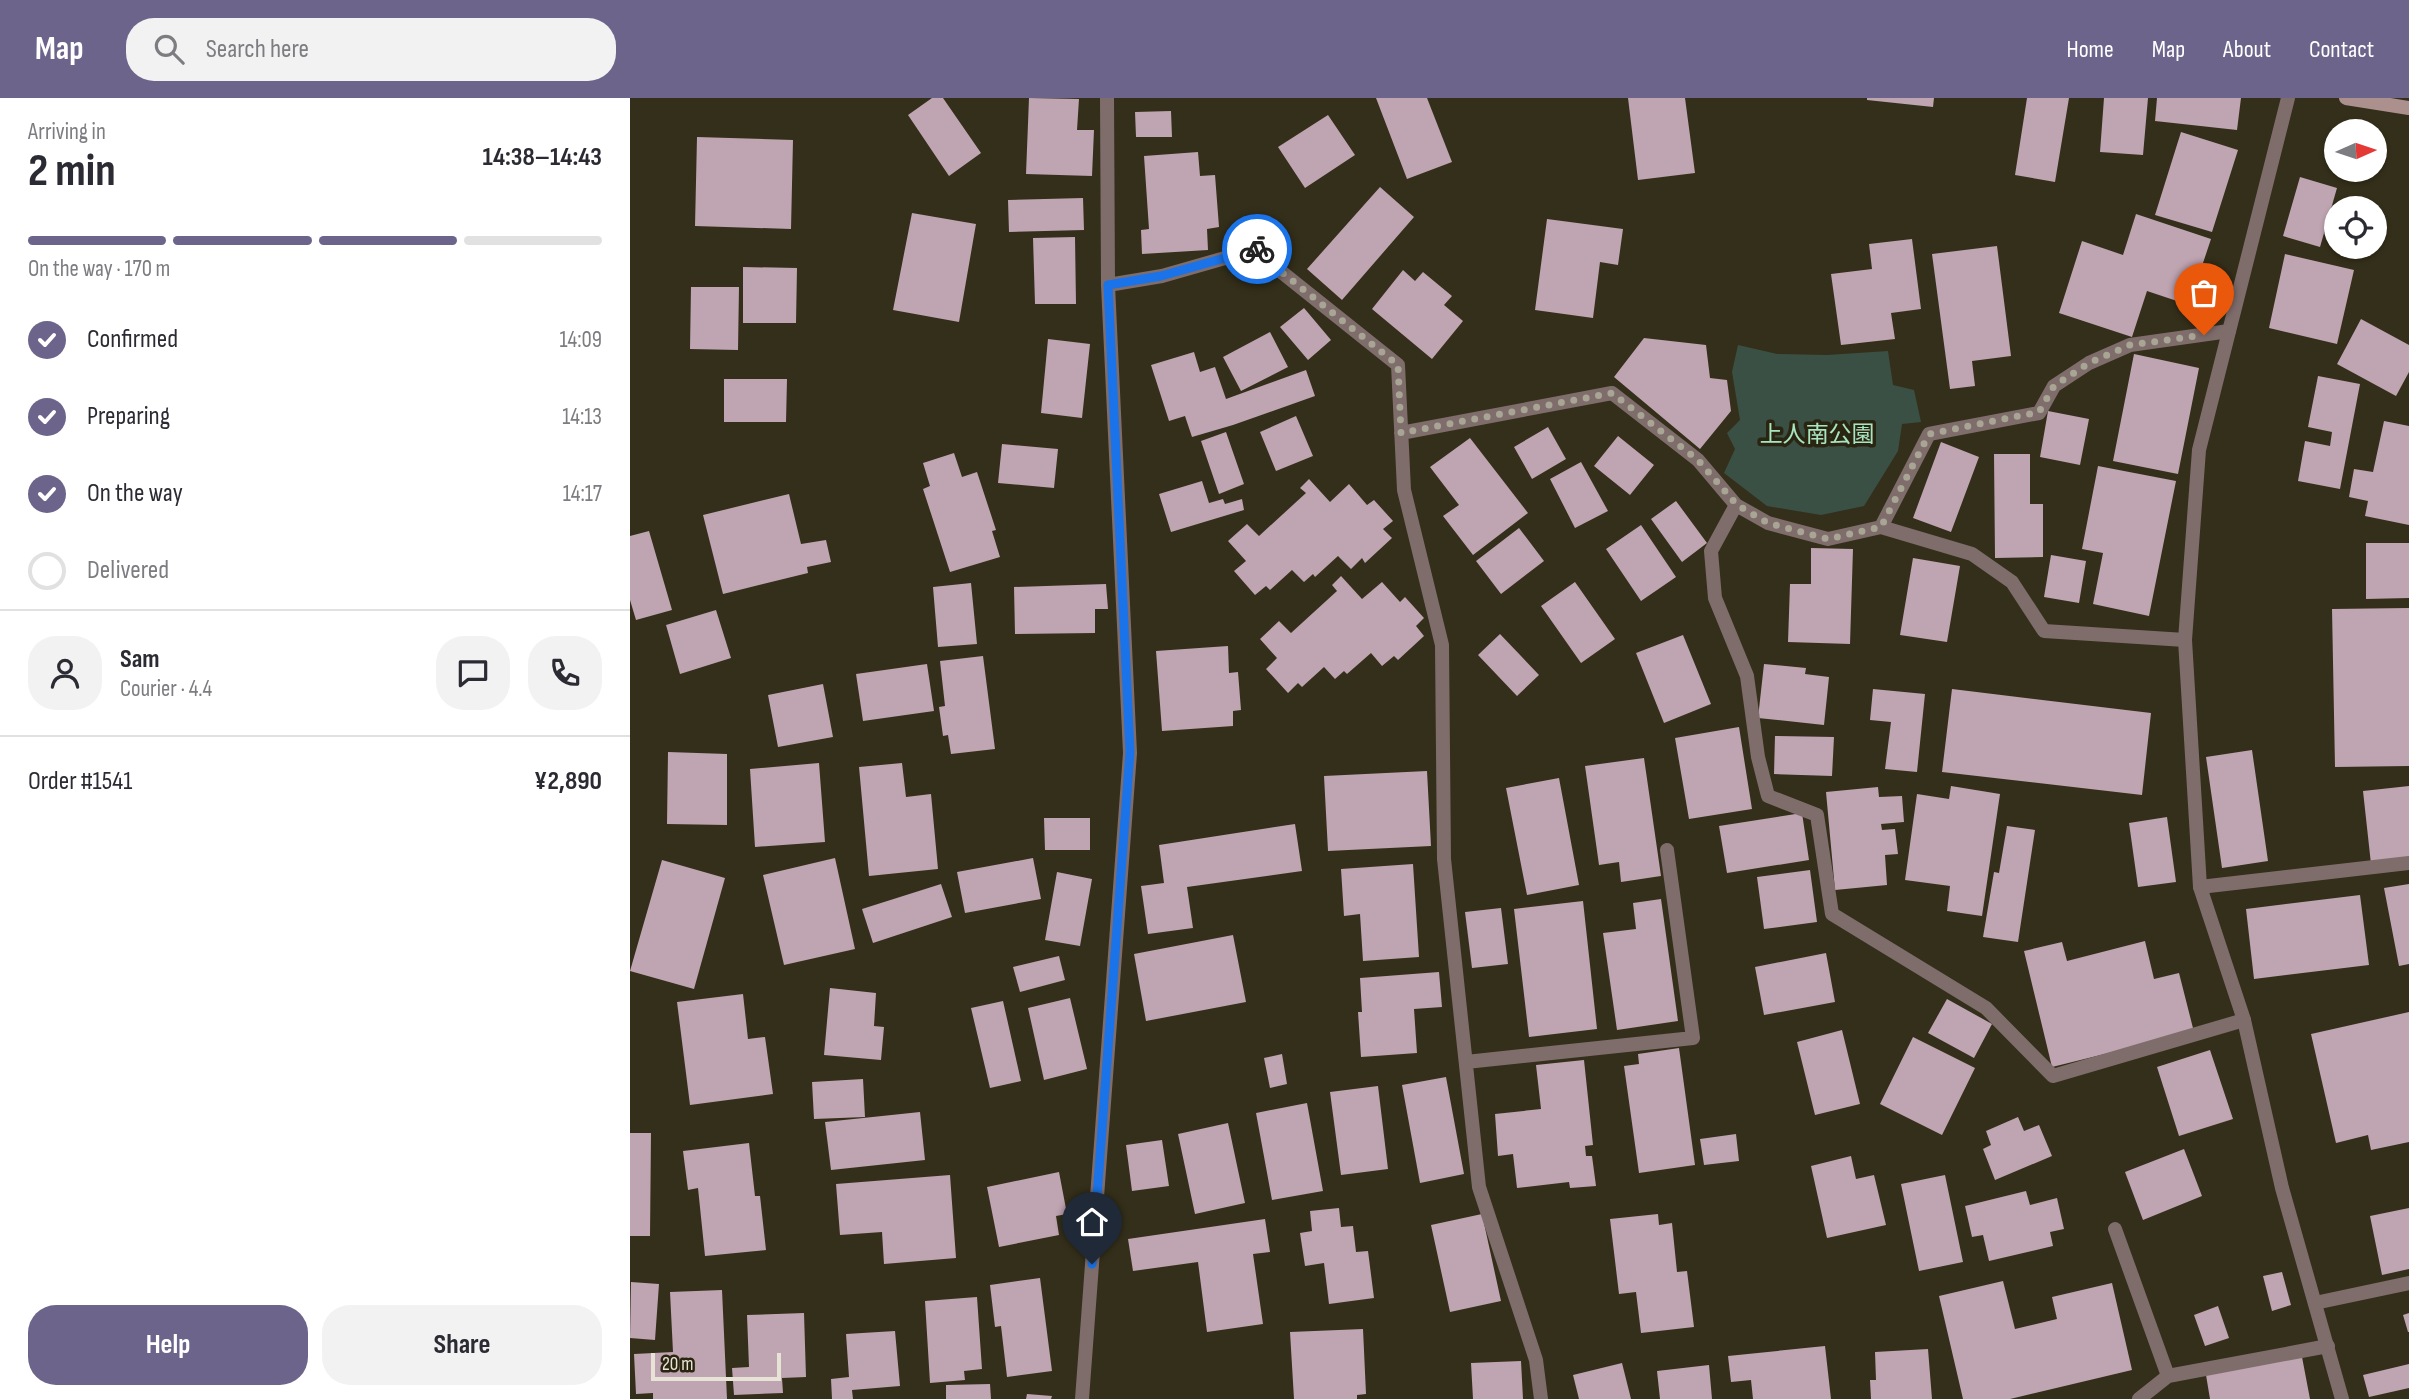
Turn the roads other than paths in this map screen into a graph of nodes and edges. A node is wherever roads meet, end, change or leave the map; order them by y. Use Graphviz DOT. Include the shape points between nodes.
graph roads {
  1 [pos="1107,98"];
  2 [pos="2288,98"];
  3 [pos="2346,98"];
  4 [pos="2409,108"];
  5 [pos="1108,285"];
  6 [pos="2229,331"];
  7 [pos="1401,433"];
  8 [pos="1737,505"];
  9 [pos="1881,527"];
  10 [pos="2185,640"];
  11 [pos="1667,850"];
  12 [pos="2409,863"];
  13 [pos="2200,887"];
  14 [pos="2244,1020"];
  15 [pos="1466,1062"];
  16 [pos="2115,1229"];
  17 [pos="2409,1283"];
  18 [pos="2315,1303"];
  19 [pos="2328,1346"];
  20 [pos="2168,1376"];
  21 [pos="1082,1399"];
  22 [pos="1541,1399"];
  23 [pos="2139,1399"];
  24 [pos="2342,1399"];
  1 -- 5 [label="street"];
  2 -- 6 [label="street"];
  3 -- 4 [label="main road"];
  5 -- 7 [label="street" via="1161,276 1260,248 1279,270 1398,365"];
  5 -- 21 [label="street" via="1130,752"];
  6 -- 9 [label="street" via="2130,345 2089,363 2054,386 2039,412 1929,434"];
  6 -- 10 [label="street" via="2199,450"];
  7 -- 8 [label="street" via="1612,393 1698,460"];
  7 -- 15 [label="street" via="1404,490 1443,645 1444,859"];
  8 -- 9 [label="street" via="1768,523 1828,539"];
  8 -- 14 [label="street" via="1712,551 1715,598 1747,676 1768,796 1817,814 1832,914 1986,1008 2053,1076"];
  9 -- 10 [label="street" via="1972,554 2011,582 2044,631"];
  10 -- 13 [label="street"];
  11 -- 15 [label="street" via="1693,1038"];
  12 -- 13 [label="street"];
  13 -- 14 [label="street"];
  14 -- 18 [label="street" via="2282,1188"];
  15 -- 22 [label="street" via="1479,1187 1536,1360"];
  16 -- 20 [label="street"];
  17 -- 18 [label="street"];
  18 -- 19 [label="street"];
  19 -- 20 [label="street"];
  19 -- 24 [label="street"];
  20 -- 23 [label="street"];
}
